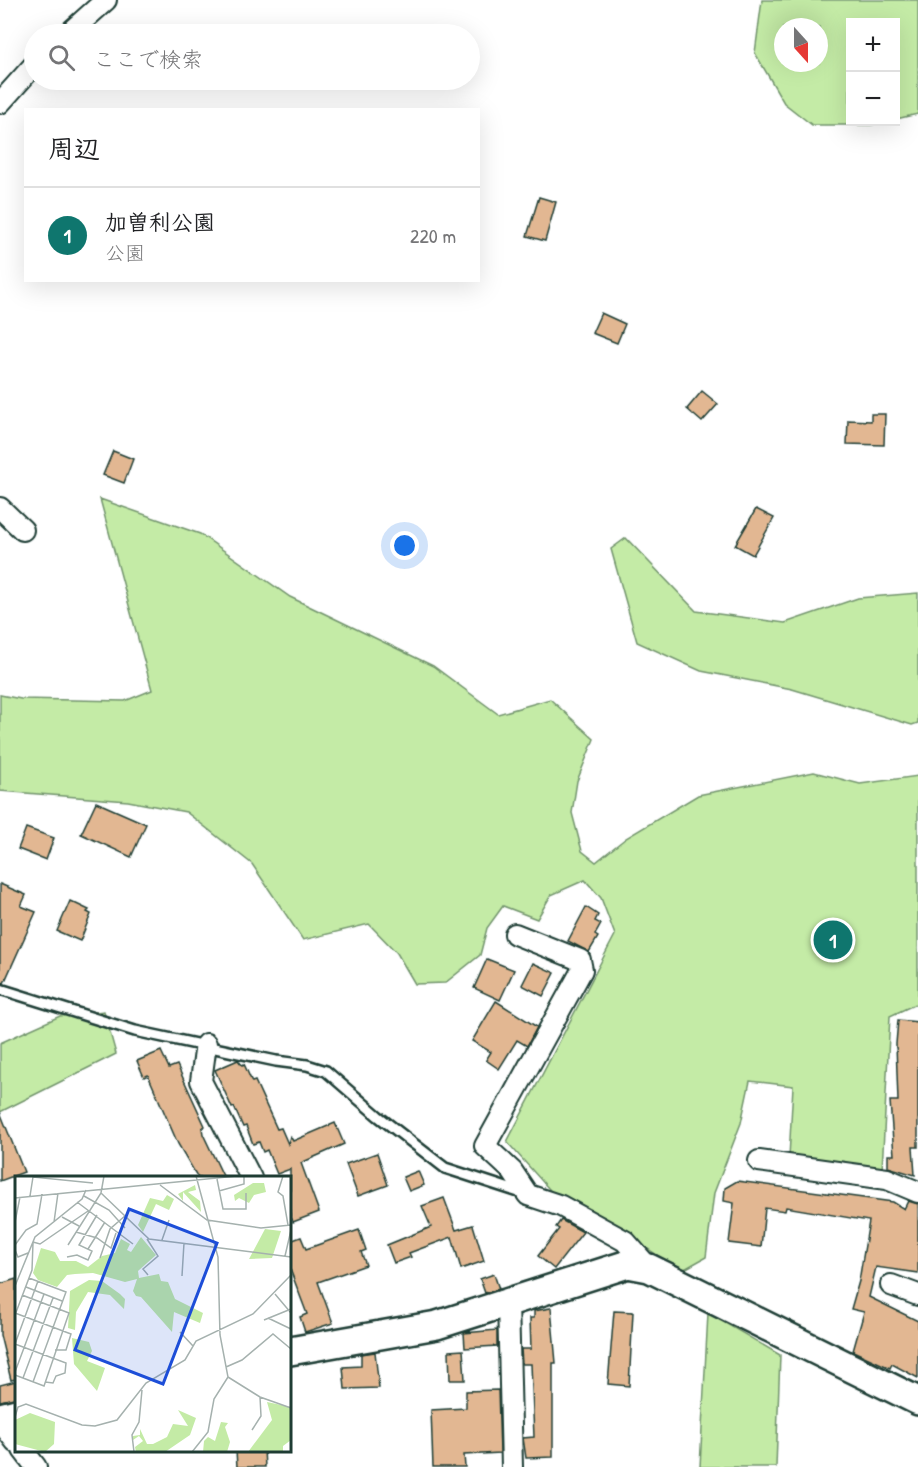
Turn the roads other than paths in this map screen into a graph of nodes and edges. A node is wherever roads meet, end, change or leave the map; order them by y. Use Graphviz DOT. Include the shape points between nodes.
graph roads {
  1 [pos="106,0"];
  2 [pos="79,24"];
  3 [pos="24,76"];
  4 [pos="0,103"];
  5 [pos="0,508"];
  6 [pos="24,530"];
  7 [pos="515,934"];
  8 [pos="0,989"];
  9 [pos="206,1044"];
  10 [pos="759,1161"];
  11 [pos="250,1176"];
  12 [pos="918,1192"];
  13 [pos="528,1195"];
  14 [pos="649,1268"];
  15 [pos="891,1285"];
  16 [pos="918,1295"];
  17 [pos="508,1301"];
  18 [pos="291,1345"];
  19 [pos="918,1401"];
  20 [pos="15,1413"];
  21 [pos="0,1419"];
  22 [pos="15,1441"];
  23 [pos="25,1452"];
  24 [pos="36,1467"];
  25 [pos="512,1467"];
  1 -- 2 [label="street"];
  3 -- 4 [label="street"];
  5 -- 6 [label="street"];
  7 -- 13 [label="street" via="580,960 582,970 485,1146 512,1171"];
  8 -- 9 [label="lane" via="135,1031"];
  9 -- 11 [label="street" via="201,1081"];
  9 -- 13 [label="lane" via="326,1071 445,1168"];
  10 -- 12 [label="street" via="887,1179"];
  13 -- 14 [label="street" via="561,1206 625,1241"];
  14 -- 17 [label="street" via="628,1264"];
  14 -- 19 [label="street"];
  15 -- 16 [label="street"];
  17 -- 18 [label="street" via="437,1325"];
  17 -- 25 [label="street"];
  20 -- 21 [label="street"];
  21 -- 22 [label="street"];
  23 -- 24 [label="street"];
}
